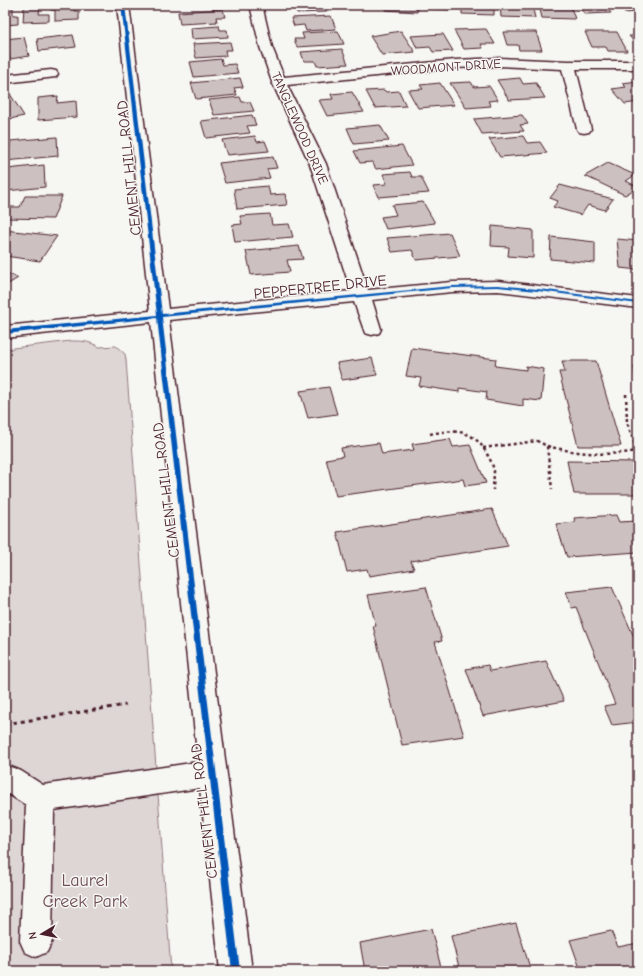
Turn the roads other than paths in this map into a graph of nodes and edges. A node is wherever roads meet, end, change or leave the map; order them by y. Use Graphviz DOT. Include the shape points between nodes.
graph roads {
  1 [pos="123,5"];
  2 [pos="256,5"];
  3 [pos="568,65"];
  4 [pos="638,65"];
  5 [pos="51,74"];
  6 [pos="5,79"];
  7 [pos="279,82"];
  8 [pos="584,129"];
  9 [pos="362,295"];
  10 [pos="638,303"];
  11 [pos="158,316"];
  12 [pos="372,329"];
  13 [pos="5,332"];
  14 [pos="212,773"];
  15 [pos="11,780"];
  16 [pos="40,799"];
  17 [pos="36,941"];
  18 [pos="236,971"];
  1 -- 11 [label="street, CEMENT HILL ROAD"];
  2 -- 7 [label="street, TANGLEWOOD DRIVE" via="266,48"];
  3 -- 4 [label="street, WOODMONT DRIVE"];
  3 -- 7 [label="street, WOODMONT DRIVE" via="500,62 455,64"];
  3 -- 8 [label="street"];
  5 -- 6 [label="street"];
  7 -- 9 [label="street, TANGLEWOOD DRIVE" via="318,164"];
  9 -- 10 [label="street, PEPPERTREE DRIVE" via="452,287 498,286"];
  9 -- 11 [label="street, PEPPERTREE DRIVE"];
  9 -- 12 [label="street, TANGLEWOOD DRIVE"];
  11 -- 13 [label="street, PEPPERTREE DRIVE"];
  11 -- 14 [label="street, CEMENT HILL ROAD"];
  14 -- 16 [label="street"];
  14 -- 18 [label="street, CEMENT HILL ROAD"];
  15 -- 16 [label="street"];
  16 -- 17 [label="street"];
}
